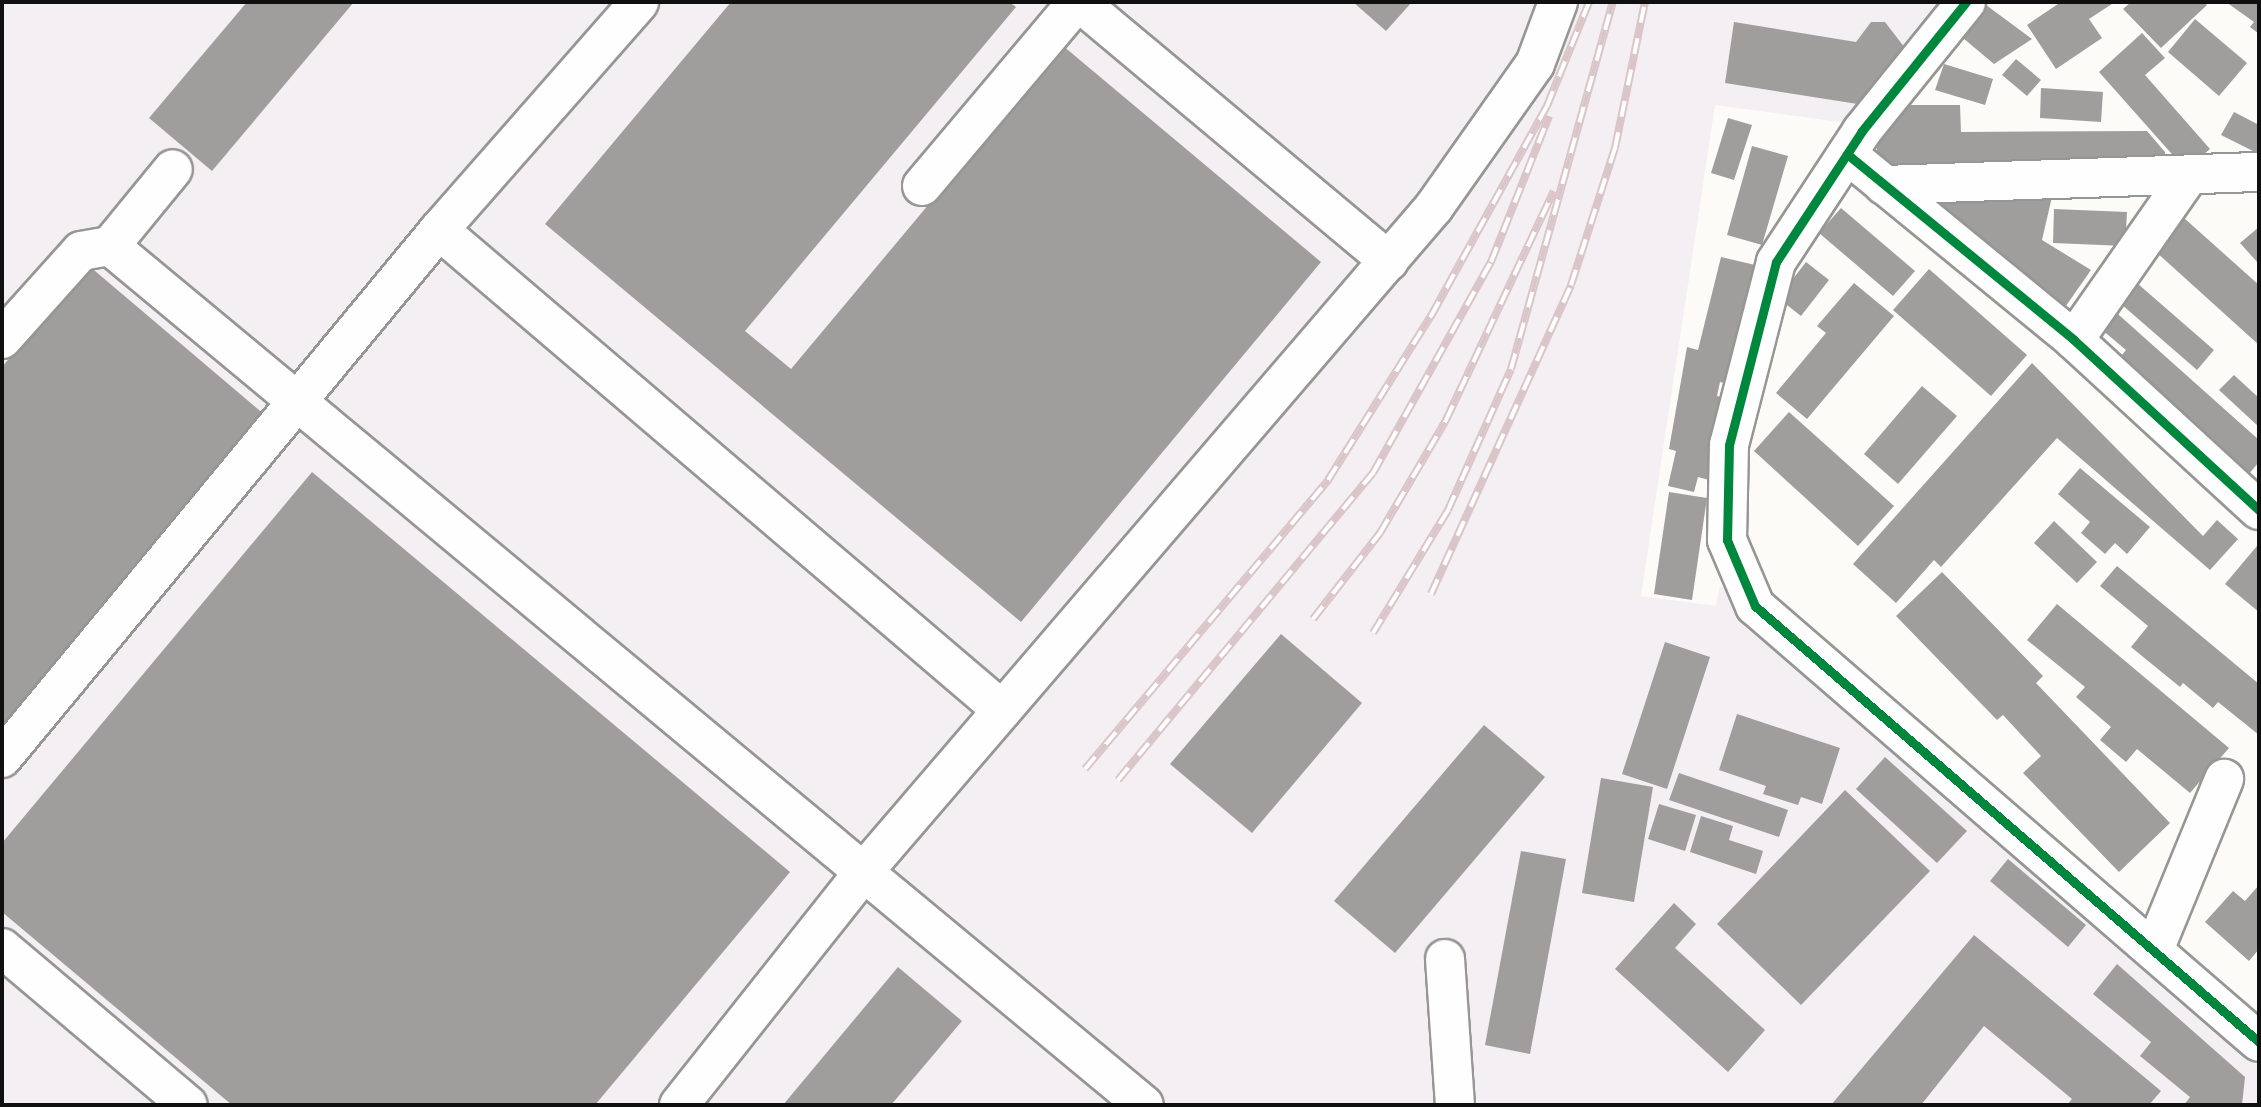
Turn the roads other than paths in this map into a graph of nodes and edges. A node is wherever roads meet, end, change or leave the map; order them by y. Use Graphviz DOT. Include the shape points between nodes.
graph roads {
  1 [pos="639,2"];
  2 [pos="1078,2"];
  3 [pos="1558,2"];
  4 [pos="1966,2"];
  5 [pos="1847,154"];
  6 [pos="173,169"];
  7 [pos="2259,172"];
  8 [pos="2189,174"];
  9 [pos="1884,185"];
  10 [pos="922,186"];
  11 [pos="439,230"];
  12 [pos="110,246"];
  13 [pos="1389,261"];
  14 [pos="2,339"];
  15 [pos="2074,340"];
  16 [pos="298,407"];
  17 [pos="2259,510"];
  18 [pos="1002,710"];
  19 [pos="2,758"];
  20 [pos="2224,779"];
  21 [pos="864,870"];
  22 [pos="2,947"];
  23 [pos="2154,950"];
  24 [pos="1445,958"];
  25 [pos="2259,1042"];
  26 [pos="188,1105"];
  27 [pos="679,1105"];
  28 [pos="1144,1105"];
  29 [pos="1455,1105"];
  1 -- 11 [label="street"];
  2 -- 10 [label="street"];
  2 -- 13 [label="street"];
  3 -- 13 [label="street" via="1535,64"];
  4 -- 5 [label="street"];
  5 -- 9 [label="street"];
  5 -- 23 [label="street" via="1776,262 1730,444 1727,540 1755,606"];
  6 -- 12 [label="street"];
  7 -- 8 [label="street"];
  8 -- 9 [label="street"];
  8 -- 15 [label="street"];
  9 -- 15 [label="street"];
  11 -- 16 [label="street"];
  11 -- 18 [label="street"];
  12 -- 14 [label="street" via="81,251"];
  12 -- 16 [label="street"];
  13 -- 18 [label="street"];
  15 -- 17 [label="street"];
  16 -- 19 [label="street"];
  16 -- 21 [label="street"];
  18 -- 21 [label="street"];
  20 -- 23 [label="street"];
  21 -- 27 [label="street"];
  21 -- 28 [label="street"];
  22 -- 26 [label="street"];
  23 -- 25 [label="street"];
  24 -- 29 [label="street"];
}
